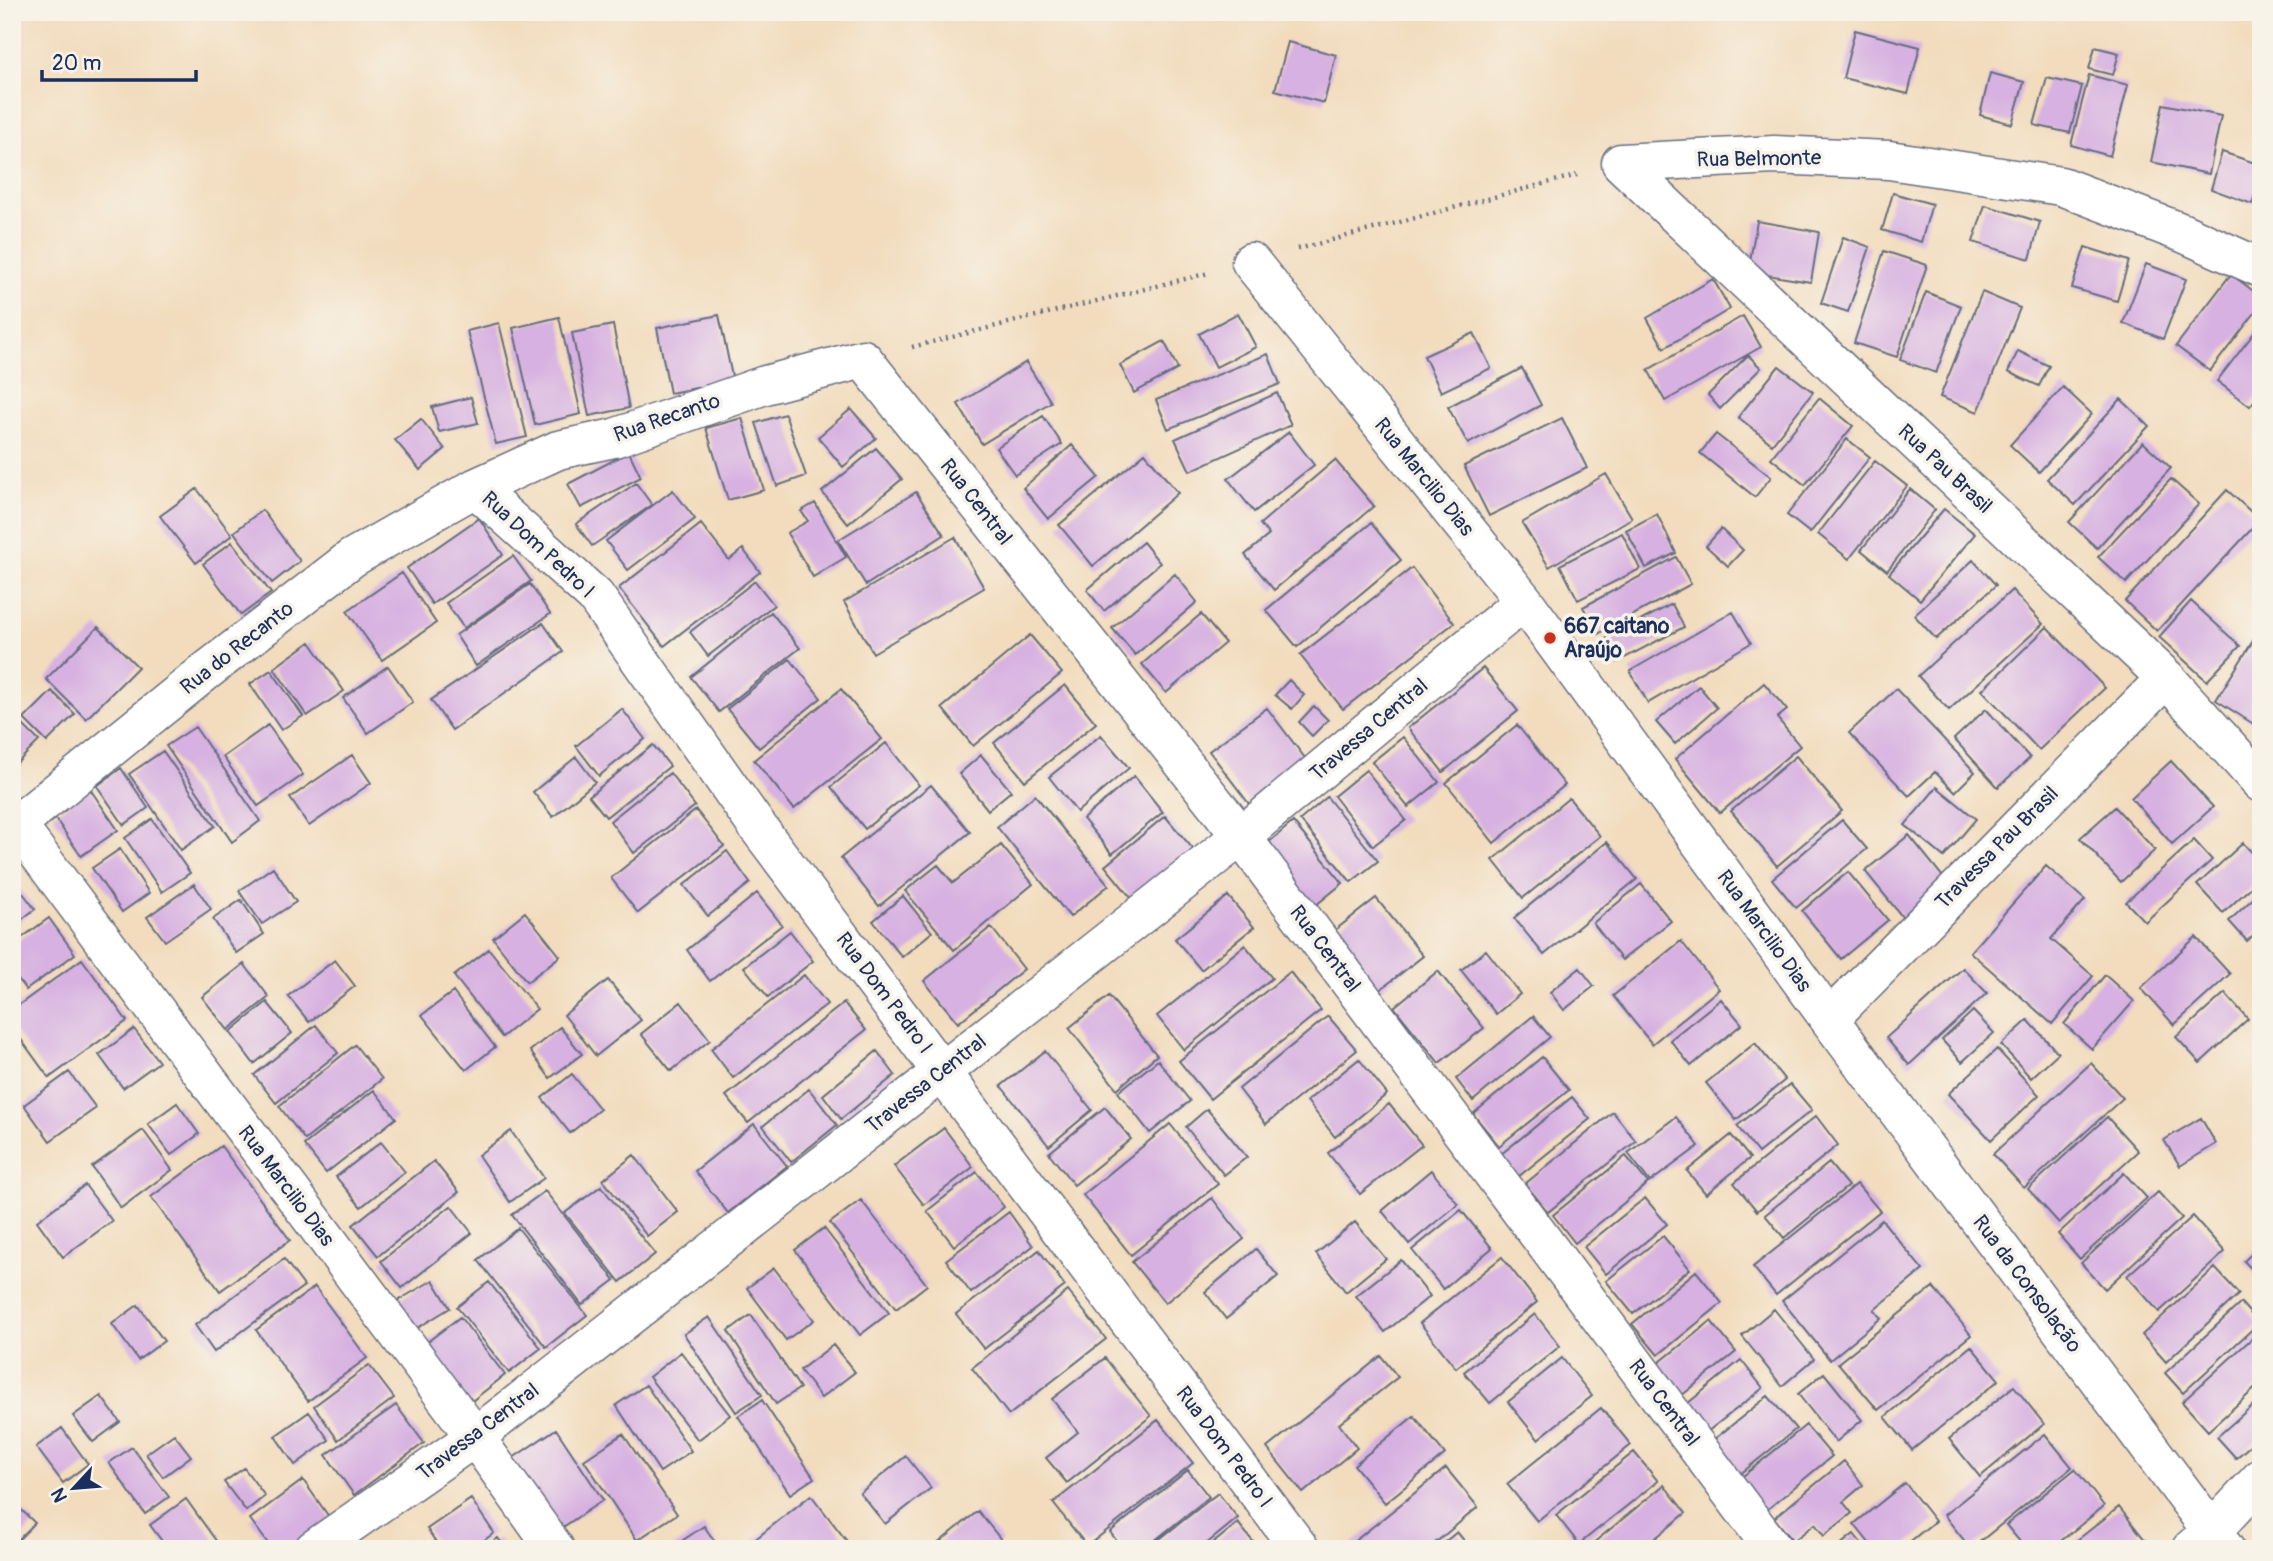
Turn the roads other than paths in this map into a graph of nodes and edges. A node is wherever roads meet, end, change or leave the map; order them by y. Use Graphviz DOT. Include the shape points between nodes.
graph roads {
  1 [pos="1620,163"];
  2 [pos="1251,262"];
  3 [pos="2261,268"];
  4 [pos="863,359"];
  5 [pos="475,488"];
  6 [pos="1524,601"];
  7 [pos="2166,678"];
  8 [pos="2261,783"];
  9 [pos="14,826"];
  10 [pos="1241,836"];
  11 [pos="1829,1018"];
  12 [pos="943,1071"];
  13 [pos="475,1437"];
  14 [pos="2261,1478"];
  15 [pos="2209,1543"];
  16 [pos="314,1549"];
  17 [pos="555,1549"];
  18 [pos="1300,1549"];
  19 [pos="1773,1549"];
  1 -- 3 [label="street, Rua Belmonte" via="1774,155 1889,160 2061,186"];
  1 -- 7 [label="street, Rua Pau Brasil"];
  2 -- 6 [label="street, Rua Marcilio Dias"];
  4 -- 5 [label="street, Rua Recanto" via="765,385 614,438 558,450"];
  4 -- 10 [label="street, Rua Central"];
  5 -- 9 [label="street, Rua do Recanto" via="352,558"];
  5 -- 12 [label="street, Rua Dom Pedro I" via="595,596 754,822"];
  6 -- 10 [label="street, Travessa Central"];
  6 -- 11 [label="street, Rua Marcilio Dias"];
  7 -- 8 [label="street, Rua Pau Brasil"];
  7 -- 11 [label="street, Travessa Pau Brasil"];
  9 -- 13 [label="street, Rua Marcilio Dias"];
  10 -- 12 [label="street, Travessa Central"];
  10 -- 19 [label="street, Rua Central"];
  11 -- 15 [label="street, Rua da Consolação"];
  12 -- 13 [label="street, Travessa Central"];
  12 -- 18 [label="street, Rua Dom Pedro I"];
  13 -- 16 [label="street, Travessa Central"];
  13 -- 17 [label="street, Rua Marcilio Dias"];
  14 -- 15 [label="street"];
}
